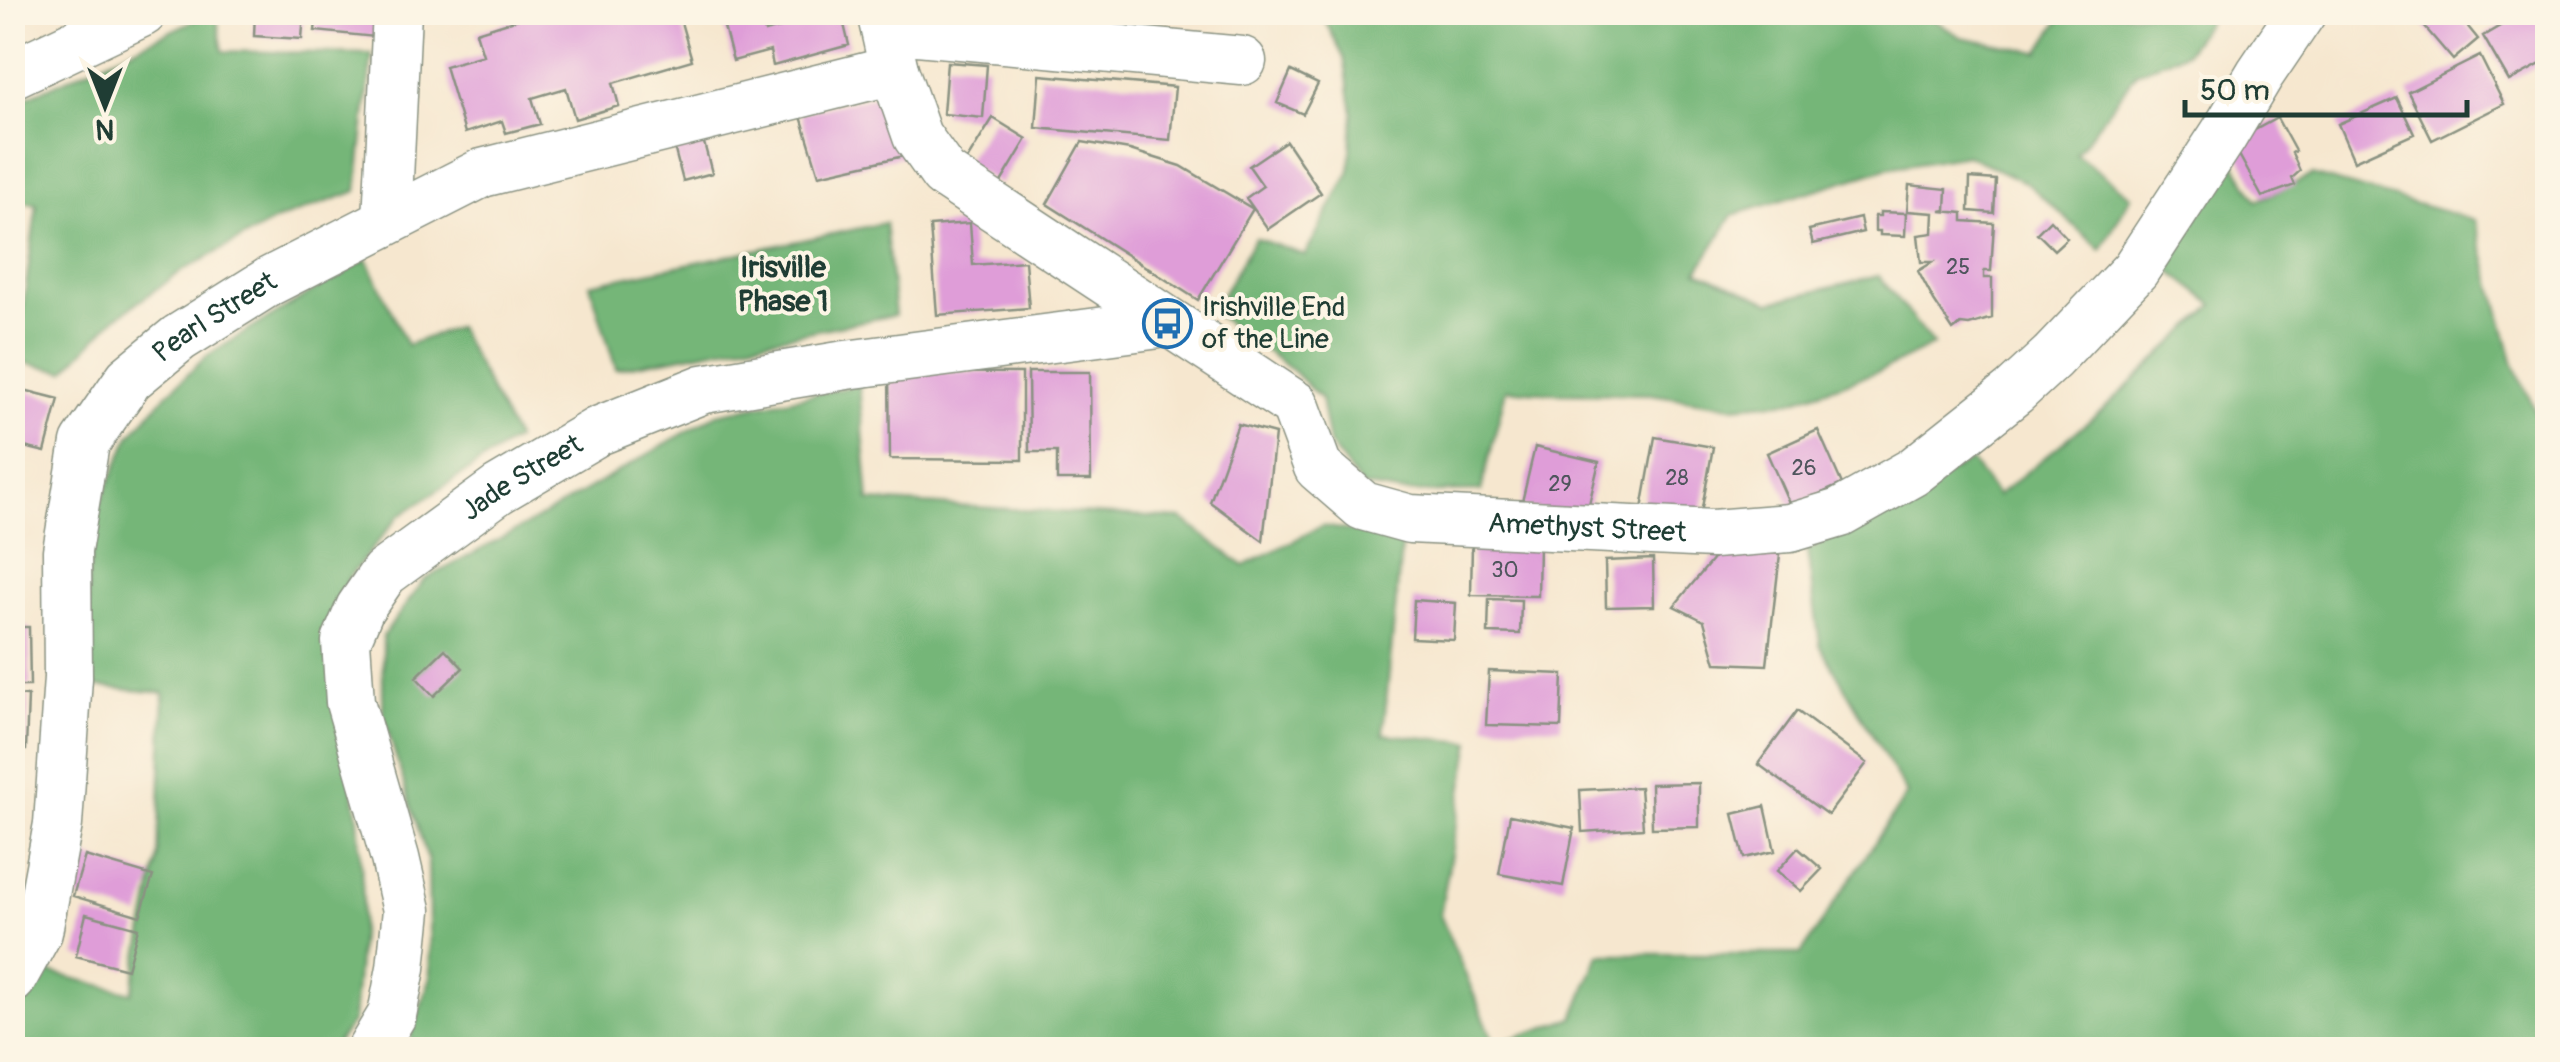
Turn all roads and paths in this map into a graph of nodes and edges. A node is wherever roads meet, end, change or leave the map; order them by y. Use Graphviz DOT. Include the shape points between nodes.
graph roads {
  1 [pos="143,12"];
  2 [pos="397,12"];
  3 [pos="2302,12"];
  4 [pos="887,37"];
  5 [pos="1242,61"];
  6 [pos="12,74"];
  7 [pos="387,220"];
  8 [pos="1167,323"];
  9 [pos="12,978"];
  10 [pos="370,1050"];
  1 -- 6 [label="street"];
  2 -- 7 [label="street"];
  3 -- 8 [label="street, Amethyst Street" via="2135,270 2052,357 1913,472 1840,512 1790,528 1713,534 1576,529 1410,519 1363,506 1318,467 1295,406"];
  4 -- 5 [label="street, Pearl Street"];
  4 -- 7 [label="street, Pearl Street" via="482,173"];
  4 -- 8 [label="street, Amethyst Street" via="916,136 944,174"];
  7 -- 9 [label="street, Pearl Street" via="179,338 129,379 85,443 67,551 68,678 58,824 38,932"];
  8 -- 10 [label="street, Jade Street" via="703,388 598,431 498,490 384,573 346,642 350,702 407,910 392,1014"];
}
